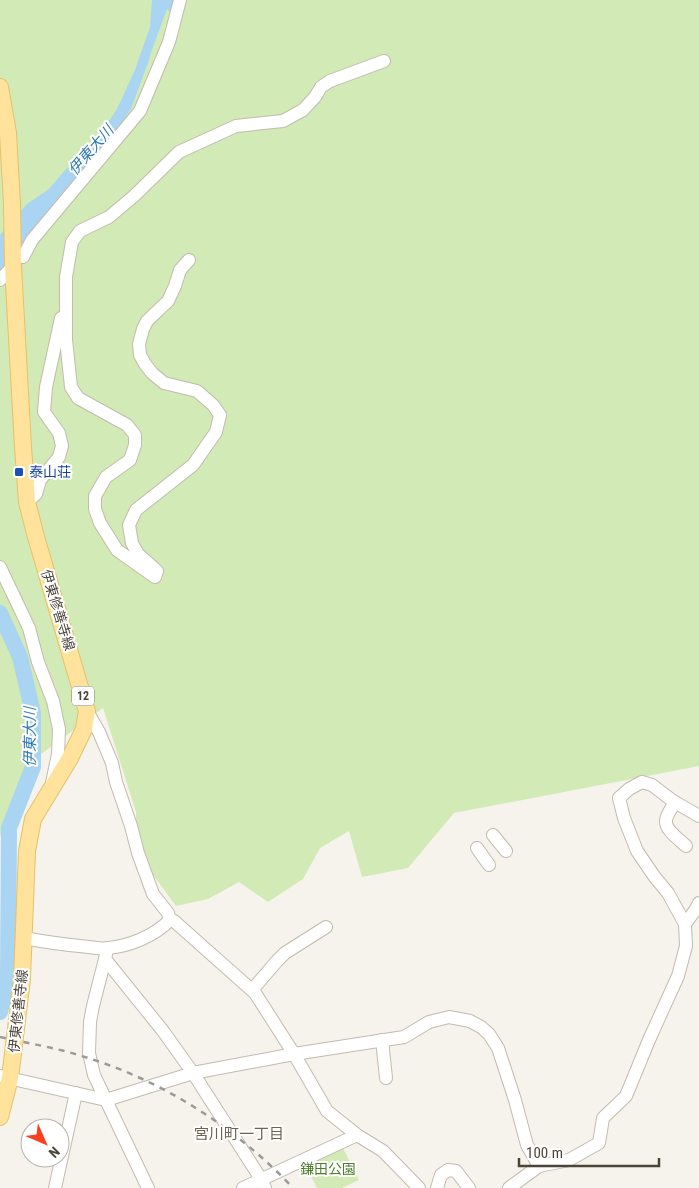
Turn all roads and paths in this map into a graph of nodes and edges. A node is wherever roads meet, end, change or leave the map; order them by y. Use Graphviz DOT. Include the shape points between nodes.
graph roads {
  1 [pos="180,0"];
  2 [pos="384,60"];
  3 [pos="0,87"];
  4 [pos="16,259"];
  5 [pos="189,260"];
  6 [pos="0,280"];
  7 [pos="67,304"];
  8 [pos="27,502"];
  9 [pos="0,567"];
  10 [pos="87,711"];
  11 [pos="51,790"];
  12 [pos="675,802"];
  13 [pos="699,816"];
  14 [pos="493,835"];
  15 [pos="686,846"];
  16 [pos="478,848"];
  17 [pos="506,851"];
  18 [pos="489,865"];
  19 [pos="699,902"];
  20 [pos="170,920"];
  21 [pos="685,924"];
  22 [pos="326,927"];
  23 [pos="24,938"];
  24 [pos="106,954"];
  25 [pos="252,990"];
  26 [pos="382,1040"];
  27 [pos="294,1054"];
  28 [pos="193,1073"];
  29 [pos="5,1077"];
  30 [pos="386,1078"];
  31 [pos="76,1093"];
  32 [pos="106,1100"];
  33 [pos="0,1117"];
  34 [pos="357,1135"];
  35 [pos="539,1166"];
  36 [pos="263,1183"];
  37 [pos="55,1188"];
  38 [pos="148,1188"];
  39 [pos="243,1188"];
  40 [pos="419,1188"];
  41 [pos="438,1188"];
  42 [pos="469,1188"];
  43 [pos="509,1188"];
  1 -- 4 [label="street" via="169,42 140,111"];
  2 -- 7 [label="street" via="330,81 303,110 283,121 236,126 179,152 109,217 80,231 72,242 66,277"];
  3 -- 4 [label="main road, 伊東修善寺線 / 12" via="8,134"];
  4 -- 6 [label="street"];
  4 -- 8 [label="main road, 伊東修善寺線 / 12"];
  5 -- 7 [label="street" via="180,270 168,301 147,321 139,344 140,355 144,364 164,384 197,391 213,404 220,415 216,432 193,465 136,510 129,525 132,543 138,554 157,571 155,578 117,550 95,509 95,496 106,477 130,460 135,435 127,425 78,398 70,387"];
  7 -- 8 [label="street" via="62,312 46,387 44,412 59,433 62,446 59,456 40,480 36,494"];
  8 -- 10 [label="main road, 伊東修善寺線 / 12"];
  9 -- 11 [label="street" via="29,628 38,662 54,701 59,729"];
  10 -- 11 [label="main road, 伊東修善寺線 / 12" via="84,729"];
  10 -- 20 [label="street" via="112,763 153,894"];
  11 -- 23 [label="main road, 伊東修善寺線 / 12" via="33,819 27,852"];
  12 -- 13 [label="street"];
  12 -- 15 [label="street" via="667,824"];
  12 -- 21 [label="street" via="652,785 642,782 619,798 637,851 668,893"];
  14 -- 17 [label="street"];
  16 -- 18 [label="street"];
  19 -- 21 [label="street"];
  20 -- 24 [label="street" via="150,935"];
  20 -- 25 [label="street"];
  21 -- 35 [label="street" via="686,946 678,976 626,1096 603,1118 599,1143 569,1160"];
  22 -- 25 [label="street" via="285,953"];
  23 -- 24 [label="street"];
  23 -- 29 [label="main road, 伊東修善寺線 / 12" via="22,979"];
  24 -- 28 [label="street"];
  24 -- 32 [label="street" via="90,1022 89,1053 94,1075"];
  25 -- 27 [label="street"];
  26 -- 27 [label="street"];
  26 -- 30 [label="street"];
  26 -- 35 [label="street" via="404,1036 429,1022 449,1017 470,1021 490,1034 498,1048 527,1145"];
  27 -- 28 [label="street"];
  27 -- 34 [label="street" via="328,1111"];
  28 -- 32 [label="street"];
  28 -- 36 [label="street"];
  29 -- 31 [label="street"];
  29 -- 33 [label="main road, 伊東修善寺線 / 12"];
  31 -- 32 [label="street"];
  31 -- 37 [label="street"];
  32 -- 38 [label="street"];
  34 -- 36 [label="street"];
  34 -- 40 [label="street" via="383,1151"];
  35 -- 43 [label="street"];
  36 -- 39 [label="street"];
  41 -- 42 [label="street" via="441,1175 448,1170 456,1171"];
}
